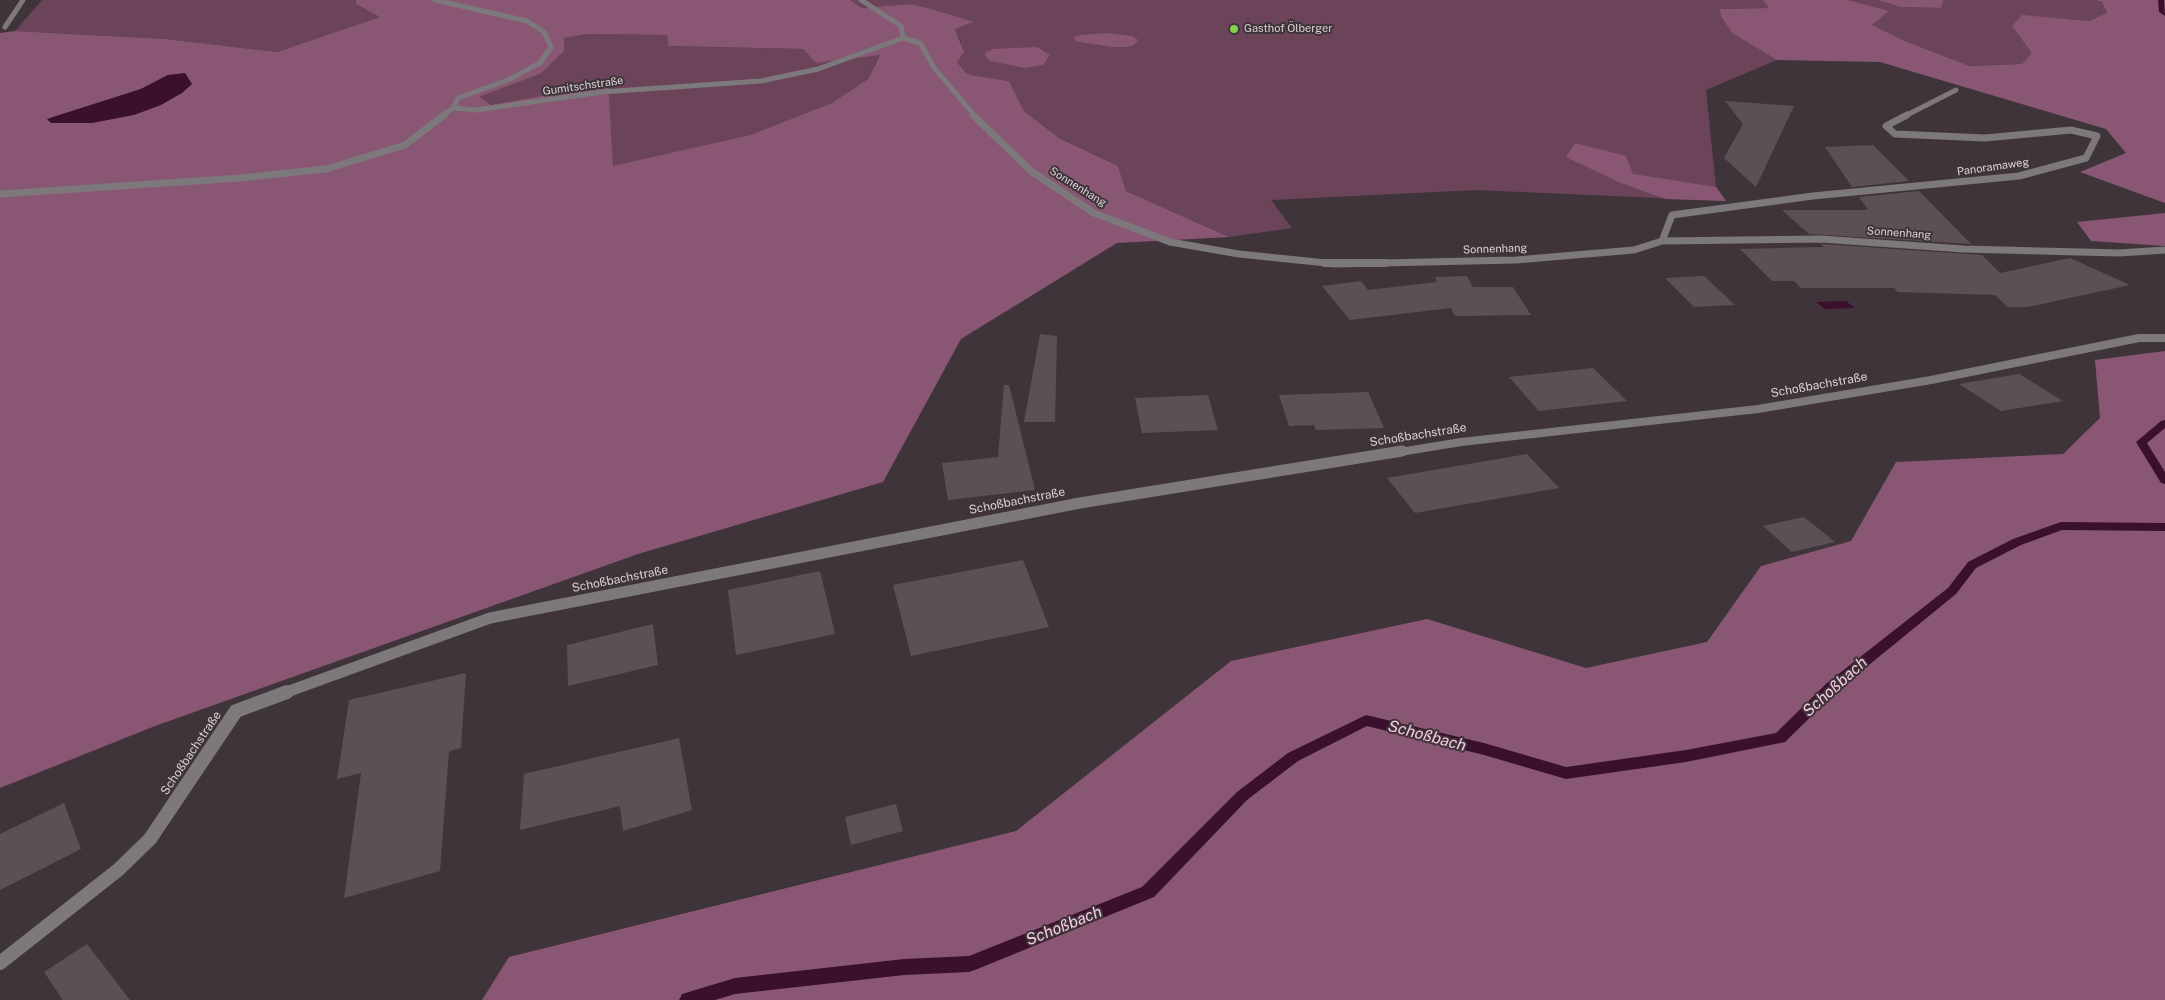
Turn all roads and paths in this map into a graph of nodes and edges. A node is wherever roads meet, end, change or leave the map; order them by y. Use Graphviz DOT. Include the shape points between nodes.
graph roads {
  1 [pos="24,0"];
  2 [pos="435,0"];
  3 [pos="861,0"];
  4 [pos="5,27"];
  5 [pos="903,38"];
  6 [pos="1956,90"];
  7 [pos="453,108"];
  8 [pos="0,194"];
  9 [pos="1662,241"];
  10 [pos="2165,250"];
  11 [pos="2165,338"];
  12 [pos="0,963"];
  1 -- 4 [label="street"];
  2 -- 7 [label="street" via="527,21 544,32 551,47 540,63 508,80 458,98"];
  3 -- 5 [label="street" via="900,26"];
  5 -- 7 [label="street, Gumitschstraße" via="818,69 762,81 602,92 476,110"];
  5 -- 9 [label="street, Sonnenhang" via="920,43 935,69 968,110 1031,171 1094,213 1170,242 1239,254 1336,264 1516,260 1634,250"];
  6 -- 9 [label="street, Panoramaweg" via="1886,126 1895,134 1915,135 1985,138 2072,130 2097,136 2086,158 2018,176 1813,196 1672,216"];
  7 -- 8 [label="street" via="405,145 326,170"];
  9 -- 10 [label="street, Sonnenhang" via="1821,239 1983,249 2119,253"];
  11 -- 12 [label="street, Schoßbachstraße" via="2139,338 1931,380 1758,409 1461,442 1080,503 490,618 236,711 150,839 118,870"];
}
